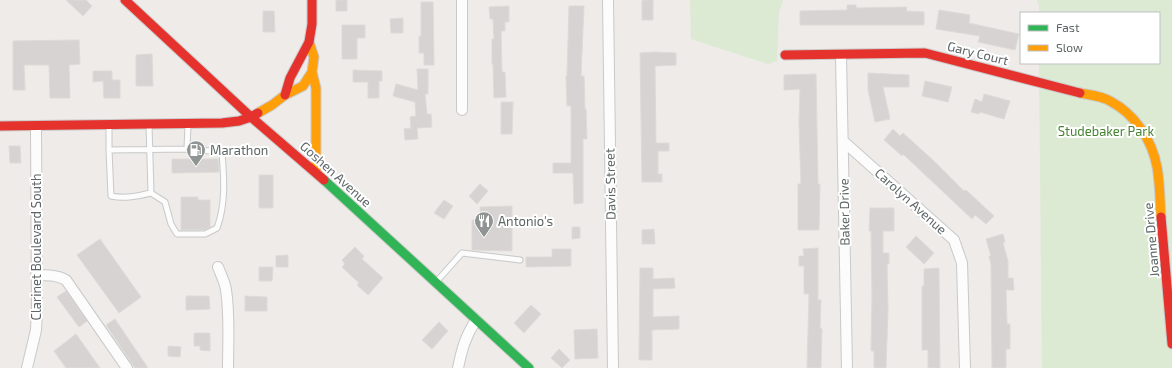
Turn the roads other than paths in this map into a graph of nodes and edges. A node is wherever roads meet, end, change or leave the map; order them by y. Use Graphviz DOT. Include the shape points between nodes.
graph roads {
  1 [pos="125,0"];
  2 [pos="312,0"];
  3 [pos="462,0"];
  4 [pos="608,0"];
  5 [pos="309,42"];
  6 [pos="785,55"];
  7 [pos="842,55"];
  8 [pos="312,72"];
  9 [pos="285,95"];
  10 [pos="462,110"];
  11 [pos="251,117"];
  12 [pos="149,124"];
  13 [pos="188,124"];
  14 [pos="109,125"];
  15 [pos="0,126"];
  16 [pos="36,126"];
  17 [pos="1146,136"];
  18 [pos="843,141"];
  19 [pos="149,149"];
  20 [pos="187,149"];
  21 [pos="109,150"];
  22 [pos="316,172"];
  23 [pos="152,193"];
  24 [pos="520,260"];
  25 [pos="218,267"];
  26 [pos="36,275"];
  27 [pos="436,283"];
  28 [pos="476,320"];
  29 [pos="1172,344"];
  30 [pos="27,368"];
  31 [pos="127,368"];
  32 [pos="228,368"];
  33 [pos="458,368"];
  34 [pos="529,368"];
  35 [pos="613,368"];
  36 [pos="847,368"];
  37 [pos="965,368"];
  1 -- 11 [label="street, Goshen Avenue"];
  2 -- 5 [label="street"];
  3 -- 10 [label="street"];
  4 -- 35 [label="street, Davis Street"];
  5 -- 8 [label="street" via="314,57"];
  5 -- 9 [label="street" via="290,78"];
  6 -- 7 [label="street, Gary Court"];
  7 -- 17 [label="street, Gary Court" via="925,53 1108,100 1136,120"];
  7 -- 18 [label="street, Baker Drive"];
  8 -- 9 [label="street" via="303,86"];
  8 -- 22 [label="street" via="316,88"];
  9 -- 11 [label="street"];
  11 -- 13 [label="street" via="239,121"];
  11 -- 22 [label="street, Goshen Avenue"];
  12 -- 13 [label="street"];
  12 -- 14 [label="street"];
  12 -- 19 [label="lane"];
  13 -- 20 [label="lane"];
  14 -- 16 [label="street"];
  14 -- 21 [label="lane"];
  15 -- 16 [label="street"];
  16 -- 26 [label="street, Clarinet Boulevard South"];
  17 -- 29 [label="street, Joanne Drive" via="1157,167"];
  18 -- 36 [label="street, Baker Drive"];
  18 -- 37 [label="street, Carolyn Avenue" via="954,240 962,263"];
  19 -- 20 [label="lane"];
  19 -- 21 [label="lane"];
  19 -- 23 [label="lane"];
  20 -- 23 [label="lane" via="222,152 222,214 217,228 205,234 177,234 171,224 165,202"];
  21 -- 23 [label="lane" via="111,196 136,197"];
  22 -- 27 [label="street, Goshen Avenue"];
  24 -- 27 [label="lane" via="462,253"];
  25 -- 32 [label="street" via="226,289"];
  26 -- 30 [label="street, Clarinet Boulevard South" via="36,330"];
  26 -- 31 [label="street" via="51,275 66,280"];
  27 -- 28 [label="street, Goshen Avenue"];
  28 -- 33 [label="street" via="467,333"];
  28 -- 34 [label="street, Goshen Avenue"];
}
